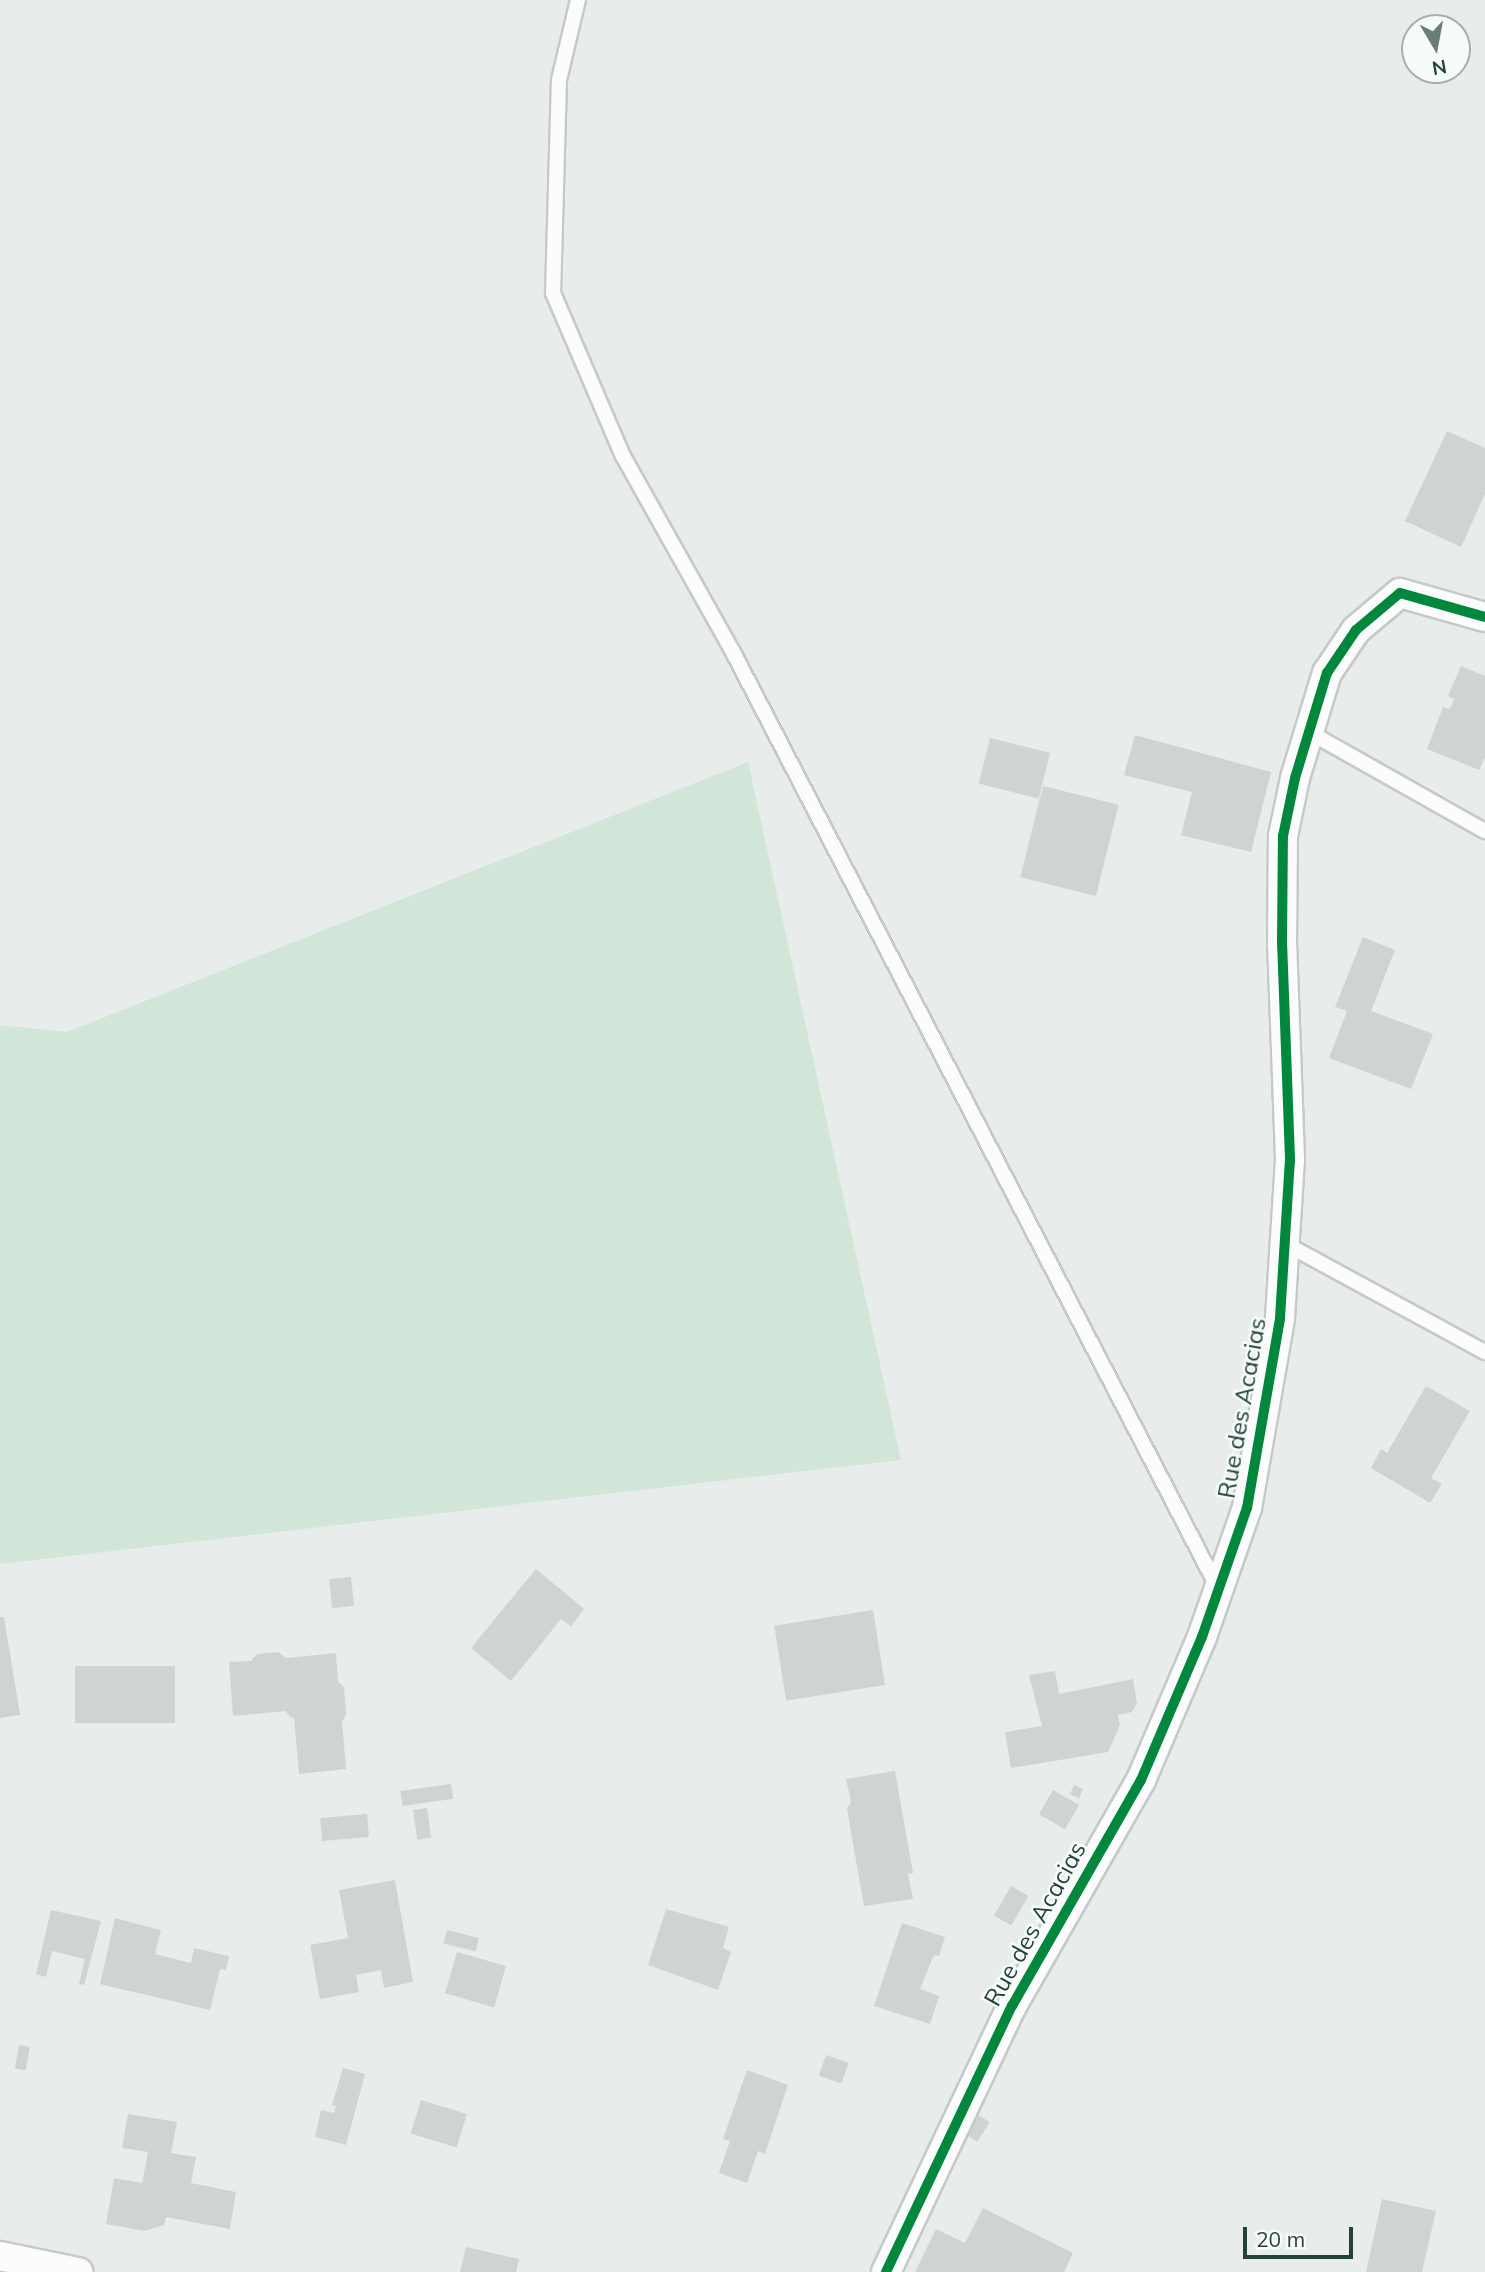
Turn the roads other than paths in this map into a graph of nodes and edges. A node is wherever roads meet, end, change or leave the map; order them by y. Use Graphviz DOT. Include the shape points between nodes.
graph roads {
  1 [pos="578,0"];
  2 [pos="1485,617"];
  3 [pos="1309,732"];
  4 [pos="1485,831"];
  5 [pos="1284,1244"];
  6 [pos="1485,1352"];
  7 [pos="1219,1589"];
  8 [pos="0,2256"];
  9 [pos="78,2272"];
  10 [pos="886,2272"];
  1 -- 7 [label="lane" via="559,80 553,293 623,456 734,654"];
  2 -- 3 [label="street, Rue des Acacias" via="1400,593 1356,629 1327,673"];
  3 -- 4 [label="lane"];
  3 -- 5 [label="street, Rue des Acacias" via="1283,836 1290,1159"];
  5 -- 6 [label="lane"];
  5 -- 7 [label="street, Rue des Acacias" via="1280,1318 1247,1508"];
  7 -- 10 [label="street, Rue des Acacias" via="1141,1780 1012,2006"];
  8 -- 9 [label="street"];
}
